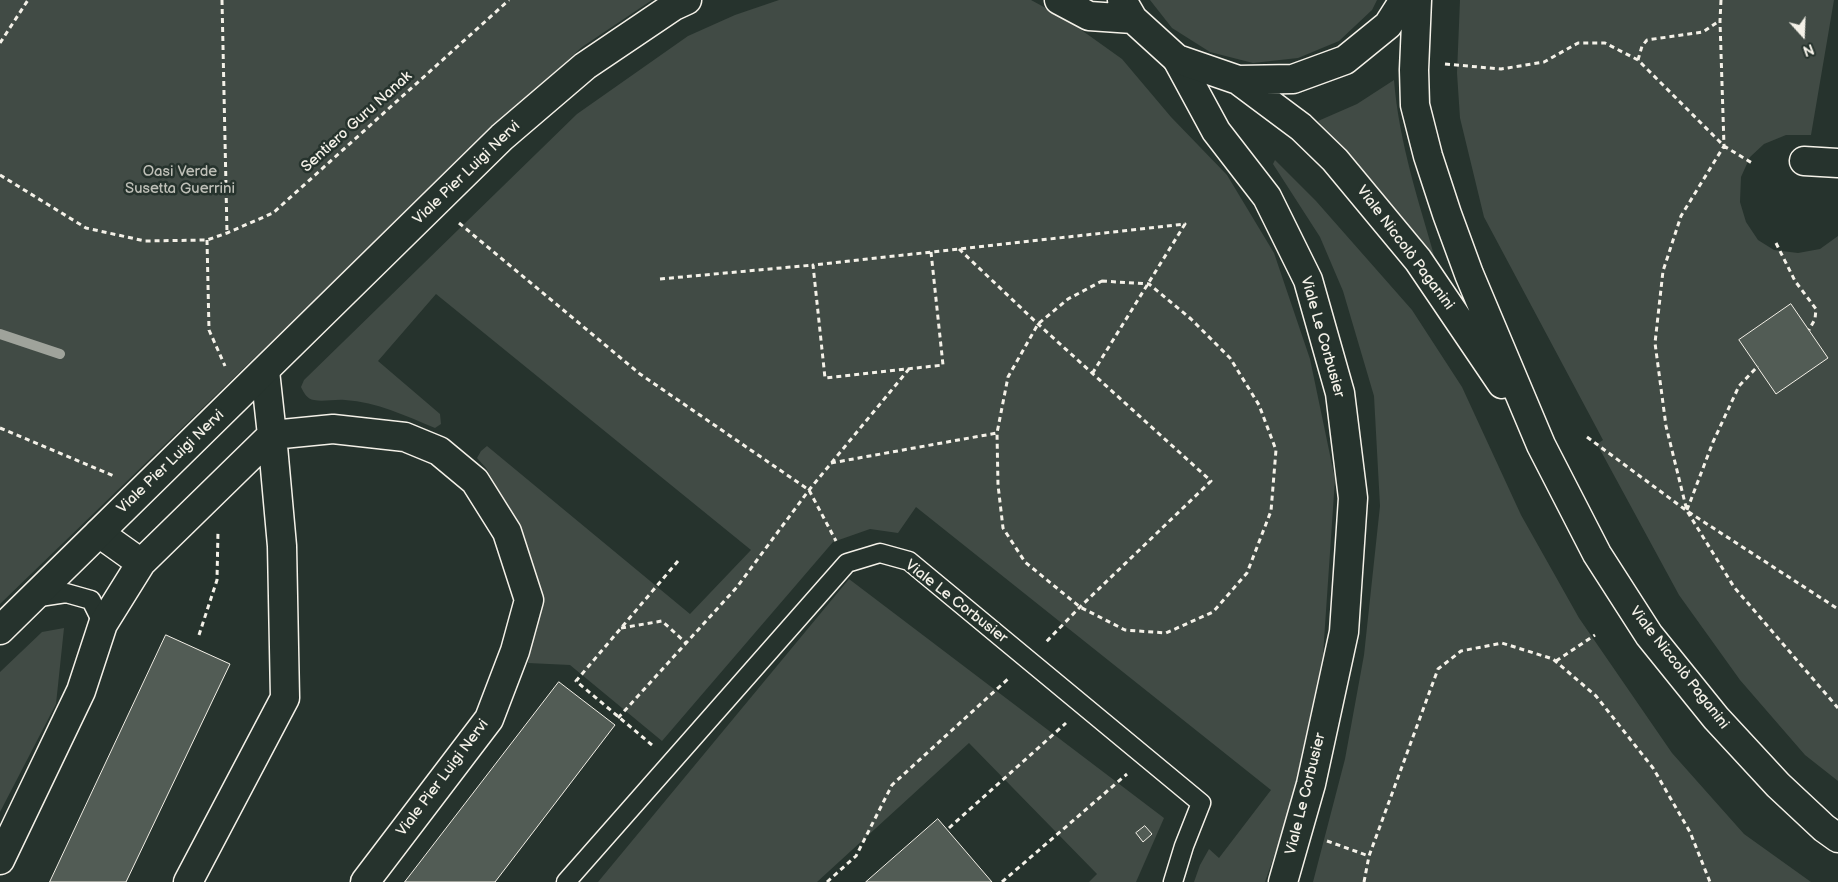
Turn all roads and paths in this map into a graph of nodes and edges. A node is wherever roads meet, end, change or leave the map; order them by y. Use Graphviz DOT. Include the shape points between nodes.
graph roads {
  1 [pos="28,0"];
  2 [pos="222,0"];
  3 [pos="509,0"];
  4 [pos="687,0"];
  5 [pos="1059,0"];
  6 [pos="1404,0"];
  7 [pos="1416,0"];
  8 [pos="1721,0"];
  9 [pos="1127,10"];
  10 [pos="1720,21"];
  11 [pos="0,44"];
  12 [pos="1177,59"];
  13 [pos="1638,60"];
  14 [pos="1444,64"];
  15 [pos="1238,80"];
  16 [pos="1724,146"];
  17 [pos="1804,160"];
  18 [pos="1752,163"];
  19 [pos="1838,164"];
  20 [pos="0,174"];
  21 [pos="435,203"];
  22 [pos="228,233"];
  23 [pos="207,240"];
  24 [pos="1776,243"];
  25 [pos="958,249"];
  26 [pos="931,252"];
  27 [pos="813,265"];
  28 [pos="660,279"];
  29 [pos="1149,284"];
  30 [pos="1038,324"];
  31 [pos="1809,330"];
  32 [pos="1758,366"];
  33 [pos="909,369"];
  34 [pos="265,370"];
  35 [pos="1092,374"];
  36 [pos="239,396"];
  37 [pos="0,428"];
  38 [pos="997,432"];
  39 [pos="272,435"];
  40 [pos="1587,438"];
  41 [pos="1541,445"];
  42 [pos="830,463"];
  43 [pos="145,488"];
  44 [pos="809,490"];
  45 [pos="210,497"];
  46 [pos="1687,511"];
  47 [pos="99,533"];
  48 [pos="678,561"];
  49 [pos="141,563"];
  50 [pos="847,563"];
  51 [pos="33,598"];
  52 [pos="1080,607"];
  53 [pos="1838,609"];
  54 [pos="103,624"];
  55 [pos="621,628"];
  56 [pos="0,630"];
  57 [pos="199,634"];
  58 [pos="1594,634"];
  59 [pos="686,643"];
  60 [pos="1029,660"];
  61 [pos="1556,661"];
  62 [pos="1085,706"];
  63 [pos="1838,708"];
  64 [pos="618,718"];
  65 [pos="1146,758"];
  66 [pos="672,762"];
  67 [pos="948,828"];
  68 [pos="1298,832"];
  69 [pos="1838,838"];
  70 [pos="1369,856"];
  71 [pos="0,860"];
  72 [pos="188,882"];
  73 [pos="365,882"];
  74 [pos="566,882"];
  75 [pos="827,882"];
  76 [pos="1002,882"];
  77 [pos="1173,882"];
  78 [pos="1283,882"];
  79 [pos="1364,882"];
  80 [pos="1710,882"];
  1 -- 11 [label="path"];
  2 -- 22 [label="path"];
  3 -- 22 [label="path, Sentiero Guru Nanak" via="274,213"];
  4 -- 21 [label="street, Viale Pier Luigi Nervi" via="584,66 502,137"];
  5 -- 9 [label="street" via="1089,16"];
  6 -- 15 [label="street" via="1388,25 1345,60 1293,79"];
  7 -- 41 [label="street, Viale Niccolò Paganini" via="1415,105 1428,156 1470,274"];
  8 -- 10 [label="path"];
  9 -- 12 [label="street"];
  10 -- 13 [label="path" via="1703,32 1648,40 1642,46"];
  10 -- 16 [label="path"];
  12 -- 15 [label="street"];
  12 -- 68 [label="street, Viale Le Corbusier" via="1216,131 1267,197 1308,280 1340,392 1353,498 1344,632"];
  13 -- 14 [label="path" via="1604,43 1578,43 1544,62 1501,69"];
  13 -- 16 [label="path"];
  15 -- 41 [label="street, Viale Niccolò Paganini" via="1300,127 1335,160 1374,205 1424,268"];
  16 -- 18 [label="path"];
  16 -- 46 [label="path" via="1681,216 1663,271 1655,343 1666,426"];
  17 -- 19 [label="street"];
  20 -- 23 [label="path, Sentiero Guru Nanak" via="86,228 145,242"];
  21 -- 34 [label="street, Viale Pier Luigi Nervi"];
  21 -- 44 [label="path" via="640,374"];
  22 -- 23 [label="path, Sentiero Guru Nanak"];
  23 -- 36 [label="path" via="209,330"];
  24 -- 31 [label="path" via="1795,282 1816,309"];
  25 -- 26 [label="path"];
  25 -- 29 [label="path" via="1185,224"];
  25 -- 30 [label="path"];
  26 -- 27 [label="path"];
  26 -- 33 [label="path" via="943,365"];
  27 -- 28 [label="path"];
  27 -- 33 [label="path" via="825,378"];
  29 -- 30 [label="path" via="1102,281 1068,299"];
  29 -- 35 [label="path"];
  29 -- 52 [label="path" via="1230,358 1259,405 1276,450 1271,511 1247,574 1212,612 1166,633 1125,630"];
  30 -- 35 [label="path"];
  30 -- 38 [label="path" via="1008,378"];
  32 -- 46 [label="path" via="1739,386"];
  33 -- 42 [label="path"];
  34 -- 36 [label="street, Viale Pier Luigi Nervi"];
  34 -- 39 [label="street"];
  35 -- 52 [label="path" via="1212,481"];
  36 -- 43 [label="street, Viale Pier Luigi Nervi"];
  37 -- 43 [label="path"];
  38 -- 42 [label="path"];
  38 -- 52 [label="path" via="1003,528 1025,562"];
  39 -- 45 [label="street"];
  39 -- 72 [label="street" via="282,546 285,698"];
  39 -- 73 [label="street, Viale Pier Luigi Nervi" via="333,429 405,437 439,451 475,481 507,532 529,600 515,651 489,718"];
  40 -- 46 [label="path"];
  41 -- 69 [label="street, Viale Niccolò Paganini" via="1597,554 1649,635 1716,718 1778,785"];
  42 -- 44 [label="path"];
  43 -- 47 [label="street, Viale Pier Luigi Nervi"];
  44 -- 50 [label="path"];
  44 -- 59 [label="path" via="736,587"];
  45 -- 49 [label="street"];
  45 -- 57 [label="path" via="218,533 217,580"];
  46 -- 53 [label="path"];
  46 -- 63 [label="path" via="1734,586"];
  47 -- 49 [label="street"];
  47 -- 51 [label="street, Viale Pier Luigi Nervi"];
  48 -- 55 [label="path"];
  49 -- 54 [label="street"];
  50 -- 60 [label="lane, Viale Le Corbusier" via="880,553 909,561"];
  50 -- 66 [label="lane"];
  51 -- 54 [label="lane" via="66,593 91,600"];
  51 -- 56 [label="street, Viale Pier Luigi Nervi"];
  52 -- 60 [label="path"];
  54 -- 71 [label="street" via="81,691"];
  55 -- 59 [label="path" via="662,621"];
  55 -- 64 [label="path" via="576,681"];
  58 -- 61 [label="path"];
  59 -- 64 [label="path"];
  60 -- 62 [label="lane, Viale Le Corbusier"];
  60 -- 75 [label="path" via="892,785 856,856"];
  61 -- 70 [label="path" via="1502,642 1462,651 1438,669"];
  61 -- 80 [label="path" via="1596,696 1653,768 1690,832"];
  62 -- 65 [label="lane, Viale Le Corbusier"];
  62 -- 67 [label="path"];
  64 -- 66 [label="path"];
  65 -- 76 [label="path"];
  65 -- 77 [label="lane, Viale Le Corbusier" via="1201,803"];
  66 -- 74 [label="lane"];
  68 -- 70 [label="path"];
  68 -- 78 [label="street, Viale Le Corbusier"];
  70 -- 79 [label="path"];
}
